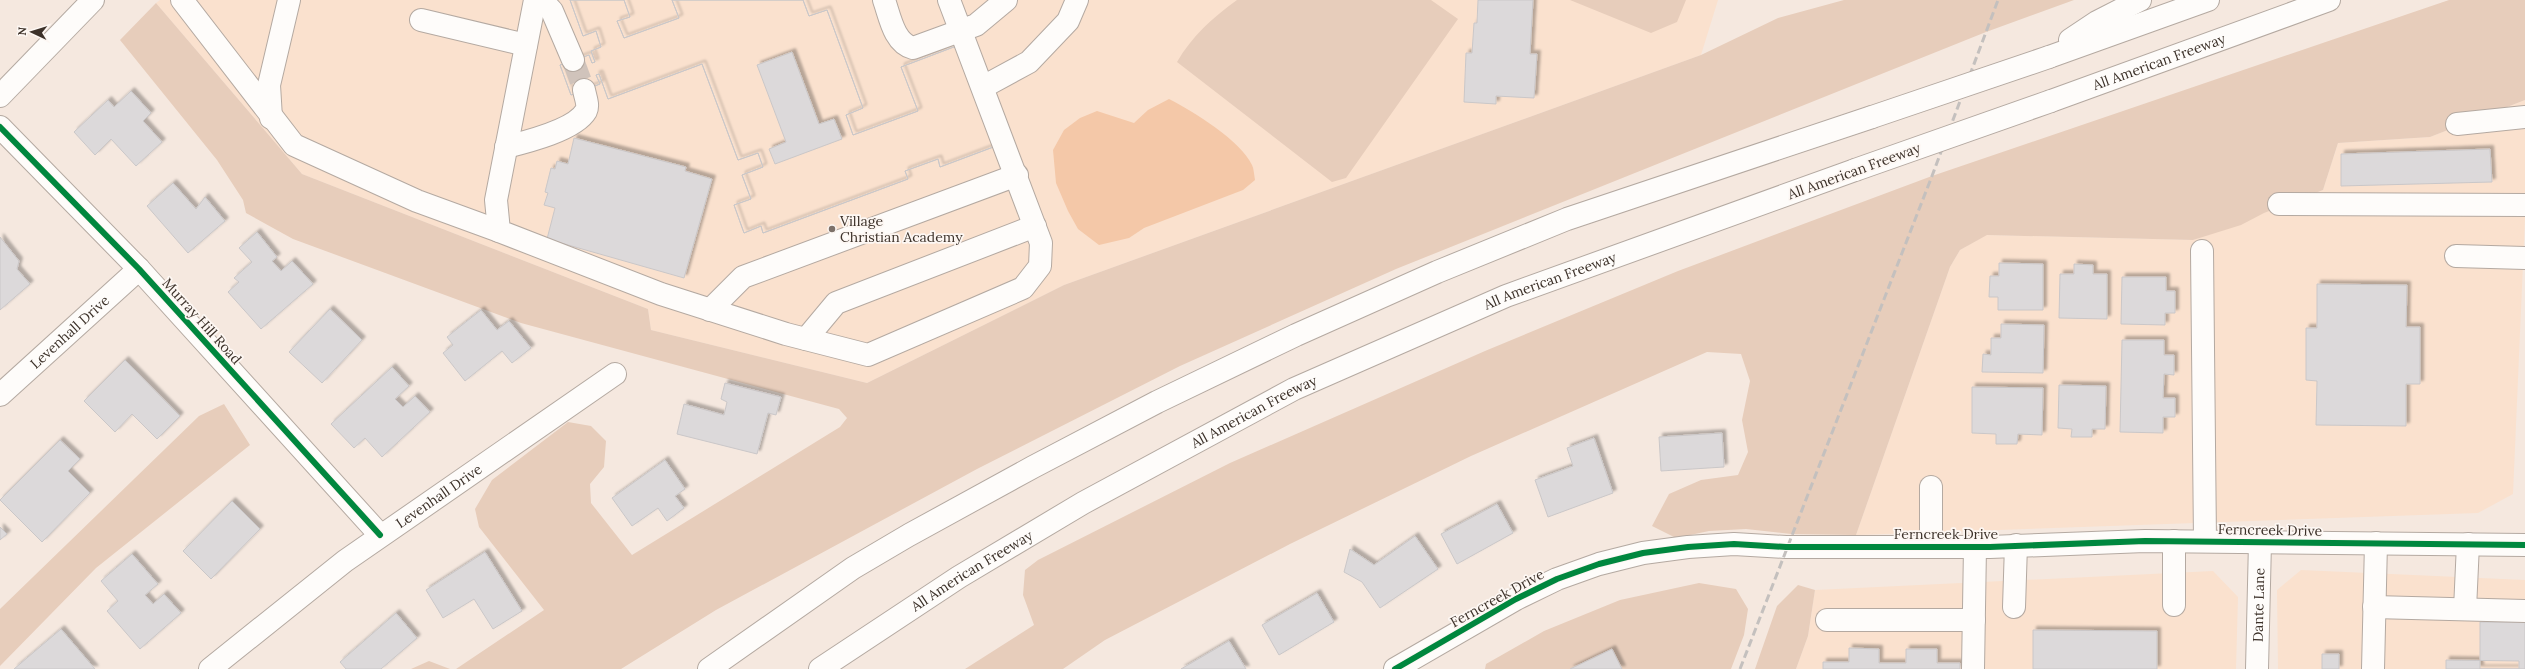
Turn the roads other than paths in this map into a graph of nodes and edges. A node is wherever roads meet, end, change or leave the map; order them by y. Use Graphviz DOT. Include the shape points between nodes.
graph roads {
  1 [pos="93,0"];
  2 [pos="182,0"];
  3 [pos="289,0"];
  4 [pos="535,0"];
  5 [pos="542,0"];
  6 [pos="884,0"];
  7 [pos="949,0"];
  8 [pos="1006,0"];
  9 [pos="1077,0"];
  10 [pos="2140,0"];
  11 [pos="2208,0"];
  12 [pos="2329,0"];
  13 [pos="421,20"];
  14 [pos="962,33"];
  15 [pos="2077,40"];
  16 [pos="526,45"];
  17 [pos="573,60"];
  18 [pos="984,87"];
  19 [pos="584,90"];
  20 [pos="0,96"];
  21 [pos="2525,117"];
  22 [pos="271,118"];
  23 [pos="2457,124"];
  24 [pos="0,127"];
  25 [pos="506,147"];
  26 [pos="1017,175"];
  27 [pos="2279,204"];
  28 [pos="2525,205"];
  29 [pos="1035,226"];
  30 [pos="499,231"];
  31 [pos="2202,251"];
  32 [pos="2456,256"];
  33 [pos="2525,258"];
  34 [pos="139,269"];
  35 [pos="710,310"];
  36 [pos="806,339"];
  37 [pos="615,374"];
  38 [pos="0,395"];
  39 [pos="1931,486"];
  40 [pos="380,535"];
  41 [pos="2174,541"];
  42 [pos="2205,541"];
  43 [pos="2260,542"];
  44 [pos="2376,543"];
  45 [pos="2468,544"];
  46 [pos="2525,545"];
  47 [pos="2016,546"];
  48 [pos="1931,547"];
  49 [pos="1975,547"];
  50 [pos="2174,605"];
  51 [pos="2014,607"];
  52 [pos="2374,607"];
  53 [pos="2465,609"];
  54 [pos="2525,611"];
  55 [pos="1826,620"];
  56 [pos="1974,620"];
  57 [pos="210,669"];
  58 [pos="709,669"];
  59 [pos="820,669"];
  60 [pos="1395,669"];
  61 [pos="1973,669"];
  62 [pos="2257,669"];
  63 [pos="2373,669"];
  1 -- 20 [label="main road"];
  2 -- 22 [label="main road"];
  3 -- 22 [label="main road" via="269,85"];
  4 -- 16 [label="main road"];
  5 -- 17 [label="main road" via="552,11"];
  6 -- 14 [label="main road" via="900,41 905,46 913,48"];
  7 -- 14 [label="main road"];
  8 -- 14 [label="main road" via="976,26"];
  9 -- 18 [label="main road" via="1068,21 1029,62"];
  10 -- 15 [label="main road"];
  11 -- 15 [label="main road"];
  12 -- 59 [label="main road, All American Freeway, bridge" via="1506,296 1294,389 1083,502 959,577"];
  13 -- 16 [label="main road"];
  14 -- 18 [label="main road"];
  15 -- 58 [label="main road, bridge" via="2049,57 1567,219 1437,272 1296,335 1143,409 909,535 853,568"];
  16 -- 25 [label="main road"];
  18 -- 26 [label="main road"];
  19 -- 25 [label="main road" via="588,106 586,112 577,120 540,139"];
  21 -- 23 [label="main road"];
  22 -- 30 [label="main road" via="294,145 418,201"];
  24 -- 34 [label="main road, Murray Hill Road"];
  25 -- 30 [label="main road" via="496,200"];
  26 -- 29 [label="main road"];
  26 -- 35 [label="main road" via="743,277"];
  27 -- 28 [label="main road"];
  29 -- 36 [label="main road" via="836,302"];
  29 -- 36 [label="main road" via="1042,243 1040,266 1023,288 868,355"];
  30 -- 35 [label="main road" via="661,294"];
  31 -- 42 [label="main road"];
  32 -- 33 [label="main road"];
  34 -- 38 [label="main road, Levenhall Drive"];
  34 -- 40 [label="main road, Murray Hill Road"];
  35 -- 36 [label="main road"];
  37 -- 40 [label="main road, Levenhall Drive"];
  39 -- 48 [label="main road"];
  40 -- 57 [label="main road, Levenhall Drive"];
  41 -- 42 [label="main road, Ferncreek Drive"];
  41 -- 47 [label="main road, Ferncreek Drive"];
  41 -- 50 [label="main road"];
  42 -- 43 [label="main road, Ferncreek Drive"];
  43 -- 44 [label="main road, Ferncreek Drive"];
  43 -- 62 [label="main road, Dante Lane"];
  44 -- 45 [label="main road, Ferncreek Drive"];
  44 -- 52 [label="main road"];
  45 -- 46 [label="main road, Ferncreek Drive"];
  45 -- 53 [label="main road"];
  47 -- 49 [label="main road, Ferncreek Drive"];
  47 -- 51 [label="main road"];
  48 -- 49 [label="main road, Ferncreek Drive"];
  48 -- 60 [label="main road, Ferncreek Drive" via="1786,547 1734,544 1688,546 1643,553 1599,564 1557,579 1516,599"];
  49 -- 56 [label="main road"];
  52 -- 53 [label="main road"];
  52 -- 63 [label="main road"];
  53 -- 54 [label="main road"];
  55 -- 56 [label="main road"];
  56 -- 61 [label="main road"];
}
